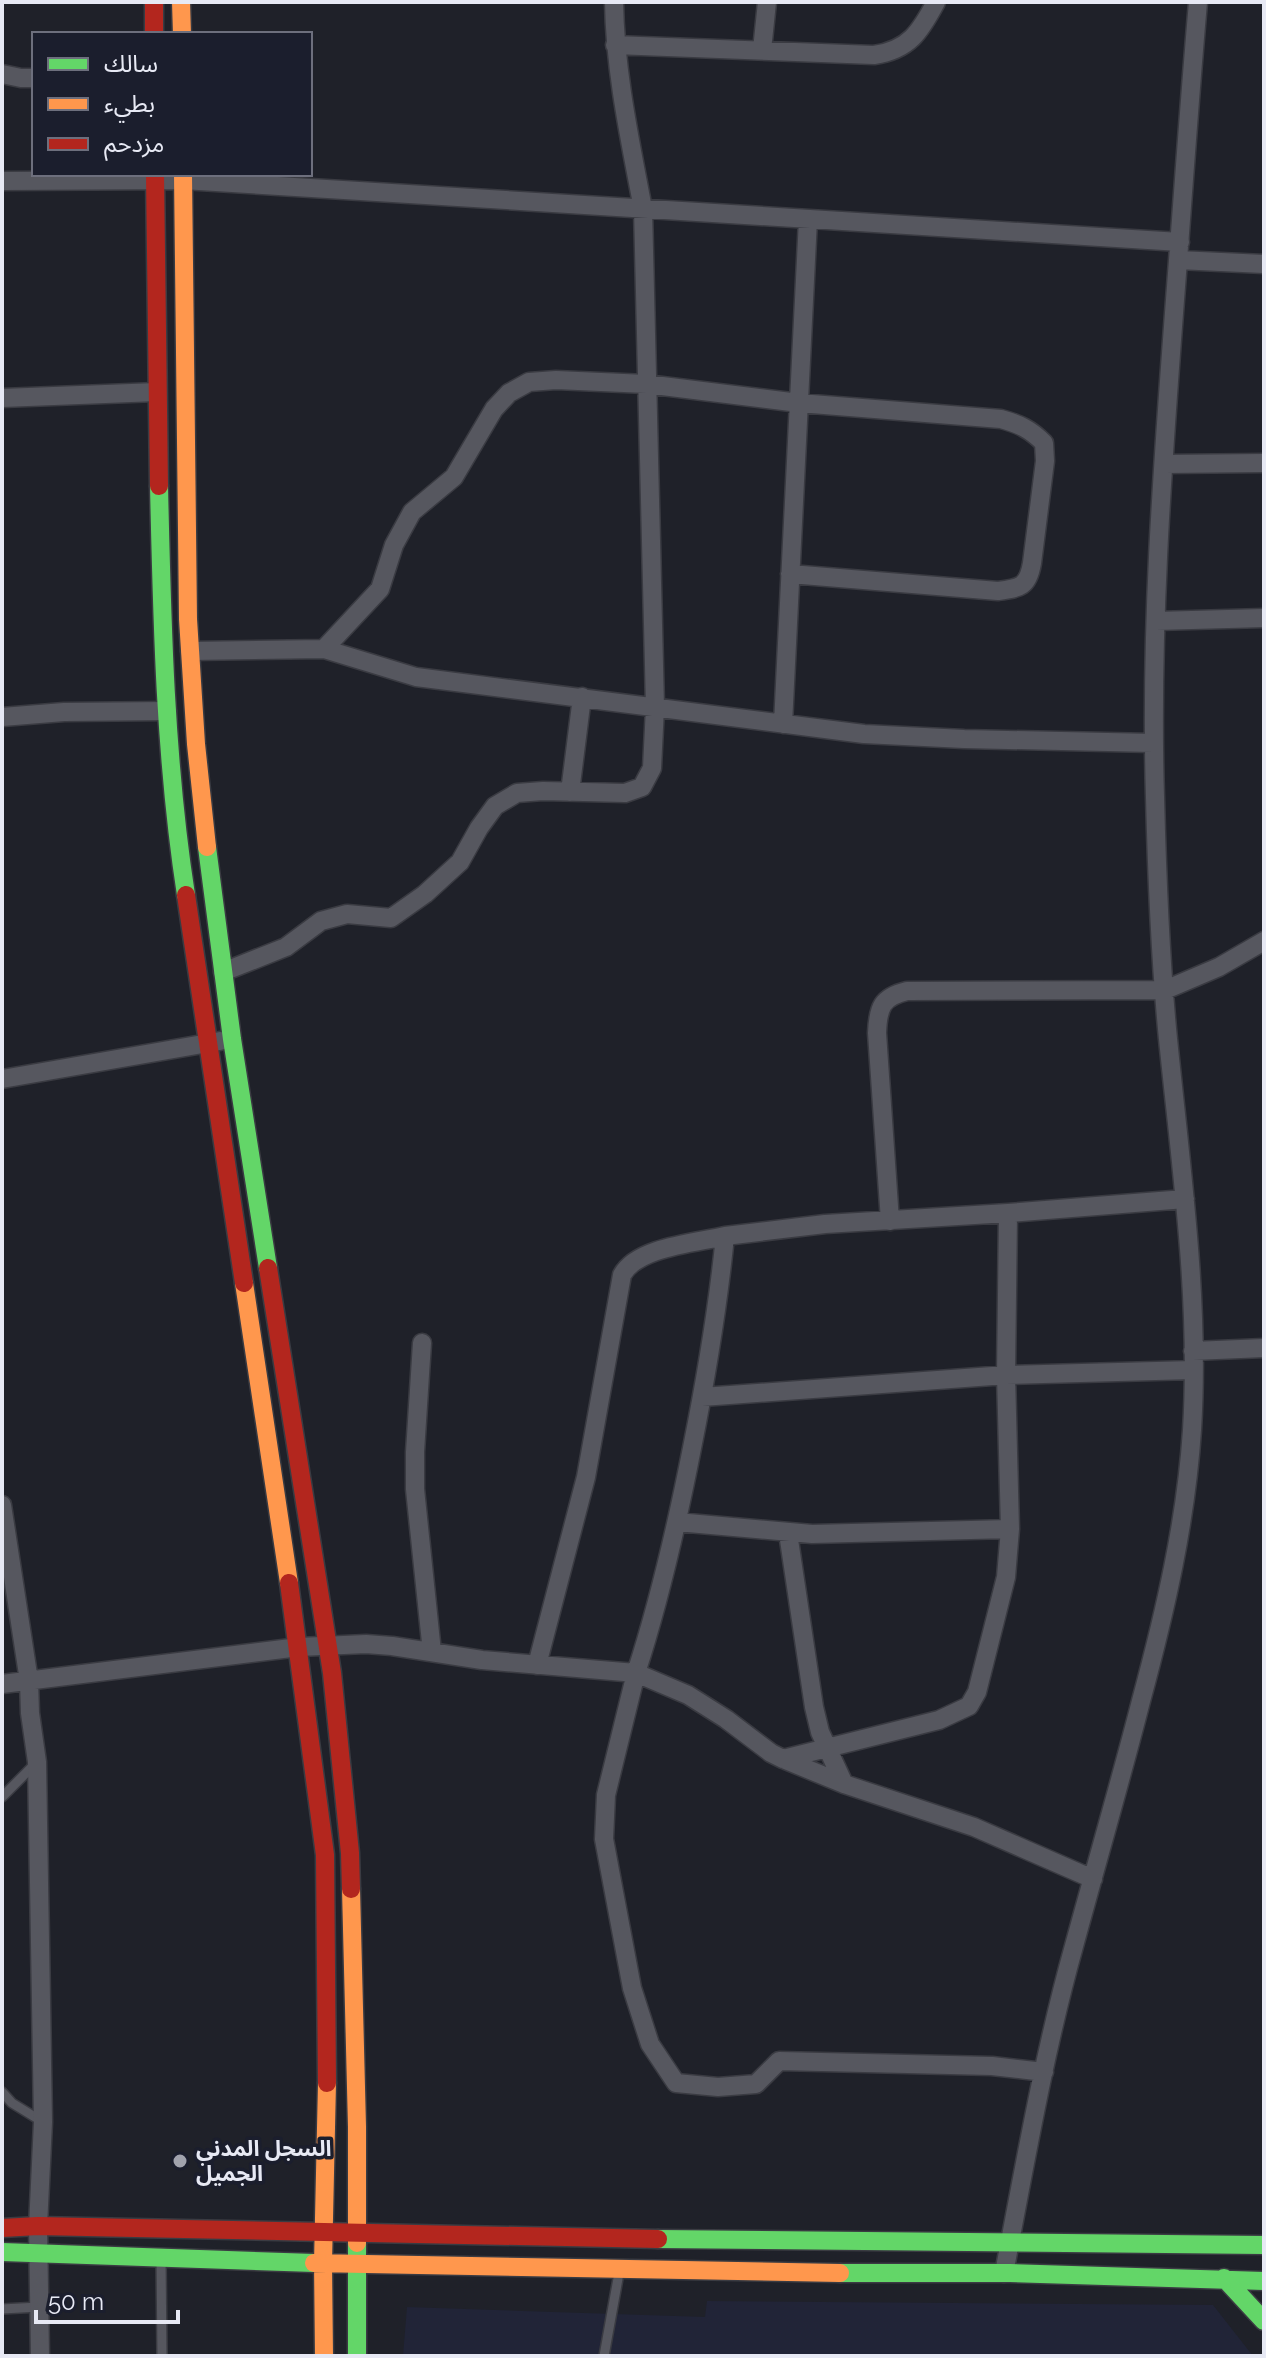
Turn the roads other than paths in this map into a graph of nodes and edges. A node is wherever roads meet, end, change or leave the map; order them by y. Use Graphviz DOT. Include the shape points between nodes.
graph roads {
  1 [pos="154,2"];
  2 [pos="181,2"];
  3 [pos="614,2"];
  4 [pos="767,2"];
  5 [pos="936,2"];
  6 [pos="1198,2"];
  7 [pos="151,32"];
  8 [pos="182,32"];
  9 [pos="615,45"];
  10 [pos="762,50"];
  11 [pos="2,74"];
  12 [pos="32,78"];
  13 [pos="156,177"];
  14 [pos="183,177"];
  15 [pos="2,181"];
  16 [pos="643,209"];
  17 [pos="808,219"];
  18 [pos="1179,251"];
  19 [pos="1264,264"];
  20 [pos="646,384"];
  21 [pos="157,392"];
  22 [pos="2,398"];
  23 [pos="799,403"];
  24 [pos="1264,463"];
  25 [pos="1164,464"];
  26 [pos="790,574"];
  27 [pos="1264,618"];
  28 [pos="1156,621"];
  29 [pos="324,649"];
  30 [pos="190,651"];
  31 [pos="582,697"];
  32 [pos="655,707"];
  33 [pos="167,711"];
  34 [pos="2,717"];
  35 [pos="783,724"];
  36 [pos="1153,743"];
  37 [pos="570,792"];
  38 [pos="1264,941"];
  39 [pos="223,972"];
  40 [pos="1165,990"];
  41 [pos="232,1039"];
  42 [pos="206,1044"];
  43 [pos="2,1079"];
  44 [pos="1185,1199"];
  45 [pos="1008,1213"];
  46 [pos="890,1221"];
  47 [pos="725,1236"];
  48 [pos="422,1343"];
  49 [pos="1264,1348"];
  50 [pos="1193,1361"];
  51 [pos="1006,1375"];
  52 [pos="702,1397"];
  53 [pos="2,1505"];
  54 [pos="677,1522"];
  55 [pos="1010,1529"];
  56 [pos="788,1533"];
  57 [pos="327,1645"];
  58 [pos="299,1647"];
  59 [pos="432,1652"];
  60 [pos="537,1665"];
  61 [pos="636,1673"];
  62 [pos="29,1681"];
  63 [pos="2,1684"];
  64 [pos="828,1747"];
  65 [pos="783,1759"];
  66 [pos="37,1762"];
  67 [pos="844,1784"];
  68 [pos="2,1797"];
  69 [pos="1093,1879"];
  70 [pos="1044,2072"];
  71 [pos="2,2092"];
  72 [pos="43,2122"];
  73 [pos="38,2226"];
  74 [pos="2,2228"];
  75 [pos="1264,2228"];
  76 [pos="325,2232"];
  77 [pos="358,2232"];
  78 [pos="1010,2244"];
  79 [pos="1234,2245"];
  80 [pos="1264,2245"];
  81 [pos="2,2252"];
  82 [pos="38,2254"];
  83 [pos="161,2257"];
  84 [pos="323,2263"];
  85 [pos="358,2264"];
  86 [pos="620,2269"];
  87 [pos="1004,2273"];
  88 [pos="1224,2278"];
  89 [pos="1264,2281"];
  90 [pos="39,2307"];
  91 [pos="2,2309"];
  92 [pos="1264,2321"];
  93 [pos="40,2356"];
  94 [pos="162,2356"];
  95 [pos="324,2356"];
  96 [pos="357,2356"];
  97 [pos="604,2356"];
  1 -- 7 [label="street"];
  2 -- 8 [label="street"];
  3 -- 9 [label="street"];
  4 -- 10 [label="street"];
  5 -- 10 [label="street" via="912,39 888,53"];
  6 -- 18 [label="street"];
  9 -- 10 [label="street"];
  9 -- 16 [label="street"];
  11 -- 12 [label="street"];
  13 -- 14 [label="street"];
  13 -- 15 [label="street"];
  13 -- 21 [label="street"];
  14 -- 16 [label="street"];
  14 -- 30 [label="street"];
  16 -- 17 [label="street"];
  16 -- 20 [label="street"];
  17 -- 18 [label="street"];
  17 -- 23 [label="street"];
  18 -- 19 [label="street"];
  18 -- 25 [label="street"];
  20 -- 23 [label="street"];
  20 -- 29 [label="street" via="556,380 529,382 509,393 454,477 412,512 380,589"];
  20 -- 32 [label="street"];
  21 -- 22 [label="street"];
  21 -- 33 [label="street"];
  23 -- 26 [label="street"];
  23 -- 26 [label="street" via="1001,419 1033,432 1044,443 1045,461 1030,578 1018,588 998,591"];
  24 -- 25 [label="street"];
  25 -- 28 [label="street"];
  26 -- 35 [label="street"];
  27 -- 28 [label="street"];
  28 -- 36 [label="street"];
  29 -- 30 [label="street"];
  29 -- 31 [label="street" via="416,677"];
  30 -- 39 [label="street" via="200,796"];
  31 -- 32 [label="street"];
  31 -- 37 [label="street"];
  32 -- 35 [label="street"];
  32 -- 37 [label="street" via="652,768 642,787 625,793"];
  33 -- 34 [label="street"];
  33 -- 42 [label="street" via="179,852"];
  35 -- 36 [label="street" via="864,734"];
  36 -- 40 [label="street"];
  37 -- 39 [label="street" via="517,793 495,806 460,862 391,918 347,914 321,921 286,947"];
  38 -- 40 [label="street"];
  39 -- 41 [label="street"];
  40 -- 44 [label="street"];
  40 -- 46 [label="street" via="890,995 877,1018 877,1033"];
  41 -- 42 [label="street"];
  41 -- 57 [label="street"];
  42 -- 43 [label="street"];
  42 -- 58 [label="street"];
  44 -- 45 [label="street"];
  44 -- 50 [label="street"];
  45 -- 46 [label="street"];
  45 -- 51 [label="street"];
  46 -- 47 [label="street"];
  47 -- 52 [label="street"];
  47 -- 60 [label="street" via="652,1252 622,1275 586,1477"];
  48 -- 59 [label="street" via="415,1489"];
  49 -- 50 [label="street"];
  50 -- 51 [label="street"];
  50 -- 69 [label="street" via="1185,1498 1167,1604"];
  51 -- 52 [label="street"];
  51 -- 55 [label="street"];
  52 -- 54 [label="street"];
  53 -- 62 [label="street"];
  54 -- 56 [label="street"];
  54 -- 61 [label="street"];
  55 -- 56 [label="street"];
  55 -- 64 [label="street" via="1001,1601 969,1706 939,1720"];
  56 -- 64 [label="street" via="814,1707"];
  57 -- 58 [label="street"];
  57 -- 59 [label="street"];
  57 -- 77 [label="street" via="350,1853"];
  58 -- 62 [label="street"];
  58 -- 76 [label="street" via="325,1855"];
  59 -- 60 [label="street"];
  60 -- 61 [label="street"];
  61 -- 65 [label="street" via="688,1695"];
  61 -- 70 [label="street" via="606,1795 604,1839 632,1988 650,2044 676,2083 756,2084 779,2061"];
  62 -- 63 [label="street"];
  62 -- 66 [label="street"];
  64 -- 65 [label="street"];
  64 -- 67 [label="street"];
  65 -- 67 [label="street"];
  66 -- 68 [label="lane"];
  66 -- 72 [label="street"];
  67 -- 69 [label="street" via="974,1827"];
  69 -- 70 [label="street"];
  70 -- 78 [label="street"];
  71 -- 72 [label="lane"];
  72 -- 73 [label="street"];
  73 -- 74 [label="street"];
  73 -- 76 [label="street"];
  73 -- 82 [label="street"];
  75 -- 79 [label="street"];
  76 -- 77 [label="street"];
  76 -- 84 [label="street"];
  77 -- 78 [label="street"];
  77 -- 85 [label="street"];
  78 -- 79 [label="street"];
  78 -- 87 [label="street"];
  79 -- 80 [label="street"];
  81 -- 82 [label="street"];
  82 -- 83 [label="street"];
  82 -- 90 [label="street"];
  83 -- 84 [label="street"];
  83 -- 94 [label="lane"];
  84 -- 85 [label="street"];
  84 -- 95 [label="street"];
  85 -- 86 [label="street"];
  85 -- 96 [label="street"];
  86 -- 87 [label="street"];
  86 -- 97 [label="lane"];
  87 -- 88 [label="street"];
  88 -- 89 [label="street"];
  88 -- 92 [label="street"];
  90 -- 91 [label="lane"];
  90 -- 93 [label="street"];
}
